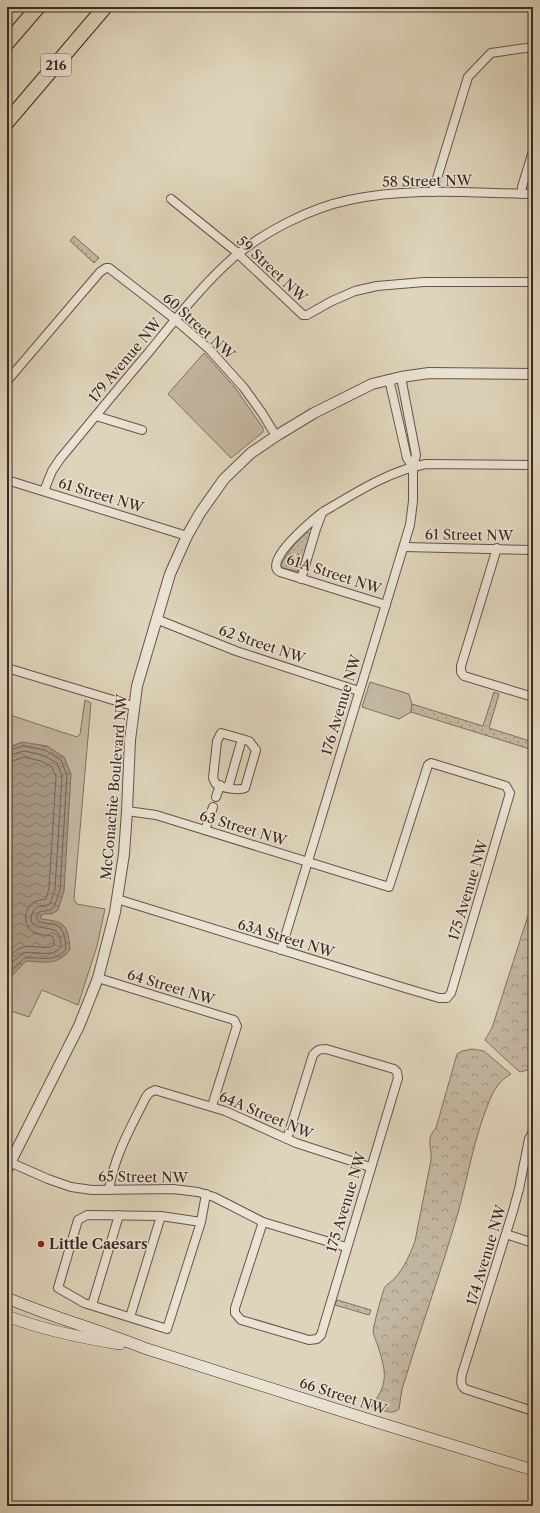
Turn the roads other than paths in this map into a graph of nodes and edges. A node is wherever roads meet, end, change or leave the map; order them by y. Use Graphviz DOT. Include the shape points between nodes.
graph roads {
  1 [pos="38,7"];
  2 [pos="105,7"];
  3 [pos="7,43"];
  4 [pos="533,47"];
  5 [pos="7,122"];
  6 [pos="533,151"];
  7 [pos="434,192"];
  8 [pos="521,194"];
  9 [pos="533,194"];
  10 [pos="171,199"];
  11 [pos="239,254"];
  12 [pos="533,282"];
  13 [pos="176,319"];
  14 [pos="533,374"];
  15 [pos="401,377"];
  16 [pos="389,379"];
  17 [pos="7,381"];
  18 [pos="96,416"];
  19 [pos="142,430"];
  20 [pos="276,436"];
  21 [pos="533,465"];
  22 [pos="413,466"];
  23 [pos="7,480"];
  24 [pos="44,491"];
  25 [pos="323,512"];
  26 [pos="187,536"];
  27 [pos="404,547"];
  28 [pos="497,548"];
  29 [pos="533,550"];
  30 [pos="301,579"];
  31 [pos="386,605"];
  32 [pos="156,619"];
  33 [pos="7,668"];
  34 [pos="359,691"];
  35 [pos="533,697"];
  36 [pos="133,706"];
  37 [pos="242,739"];
  38 [pos="470,775"];
  39 [pos="220,785"];
  40 [pos="228,788"];
  41 [pos="216,797"];
  42 [pos="212,807"];
  43 [pos="127,811"];
  44 [pos="204,830"];
  45 [pos="307,862"];
  46 [pos="117,899"];
  47 [pos="281,950"];
  48 [pos="98,978"];
  49 [pos="447,998"];
  50 [pos="212,1106"];
  51 [pos="533,1132"];
  52 [pos="287,1139"];
  53 [pos="8,1166"];
  54 [pos="370,1167"];
  55 [pos="109,1190"];
  56 [pos="206,1194"];
  57 [pos="119,1215"];
  58 [pos="160,1216"];
  59 [pos="201,1222"];
  60 [pos="263,1222"];
  61 [pos="506,1234"];
  62 [pos="533,1243"];
  63 [pos="346,1247"];
  64 [pos="7,1298"];
  65 [pos="92,1305"];
  66 [pos="7,1308"];
  67 [pos="7,1316"];
  68 [pos="130,1317"];
  69 [pos="63,1320"];
  70 [pos="144,1348"];
  71 [pos="533,1411"];
  72 [pos="533,1470"];
  1 -- 3 [label="highway"];
  2 -- 5 [label="highway, 216"];
  4 -- 7 [label="street" via="491,53 470,74"];
  6 -- 8 [label="street"];
  7 -- 8 [label="street, 58 Street NW"];
  7 -- 11 [label="street, 58 Street NW" via="398,193 334,204 295,218"];
  8 -- 9 [label="street, 58 Street NW"];
  10 -- 11 [label="street, 59 Street NW"];
  11 -- 12 [label="street, 59 Street NW" via="302,315 307,315 355,291 377,286 424,282"];
  11 -- 13 [label="street, 179 Avenue NW"];
  13 -- 17 [label="street, 60 Street NW" via="106,268"];
  13 -- 18 [label="street, 179 Avenue NW"];
  13 -- 20 [label="street, 60 Street NW" via="226,367 262,413"];
  14 -- 15 [label="street, McConachie Boulevard NW" via="430,373"];
  15 -- 16 [label="street, McConachie Boulevard NW"];
  15 -- 22 [label="street, 176 Avenue NW" via="416,455"];
  16 -- 20 [label="street, McConachie Boulevard NW" via="346,396"];
  16 -- 22 [label="street, 176 Avenue NW" via="407,458"];
  18 -- 19 [label="street"];
  18 -- 24 [label="street, 179 Avenue NW" via="52,471"];
  20 -- 26 [label="street, McConachie Boulevard NW" via="251,453 224,479"];
  21 -- 22 [label="street"];
  22 -- 25 [label="street" via="388,476"];
  22 -- 27 [label="street, 176 Avenue NW" via="413,511"];
  23 -- 24 [label="street, 61 Street NW"];
  24 -- 26 [label="street, 61 Street NW"];
  25 -- 30 [label="street"];
  25 -- 30 [label="street, 61A Street NW" via="290,542 276,562 277,570"];
  26 -- 32 [label="street, McConachie Boulevard NW" via="170,574"];
  27 -- 28 [label="street, 61 Street NW"];
  27 -- 31 [label="street, 176 Avenue NW"];
  28 -- 29 [label="street, 61 Street NW"];
  28 -- 35 [label="street" via="461,672 464,676"];
  30 -- 31 [label="street, 61A Street NW"];
  31 -- 34 [label="street, 176 Avenue NW"];
  32 -- 34 [label="street, 62 Street NW" via="236,651"];
  32 -- 36 [label="street, McConachie Boulevard NW"];
  33 -- 36 [label="street"];
  34 -- 45 [label="street, 176 Avenue NW"];
  36 -- 43 [label="street, McConachie Boulevard NW"];
  37 -- 39 [label="street" via="221,733 219,736 213,778"];
  37 -- 40 [label="street"];
  37 -- 40 [label="street" via="249,741 256,750 245,788"];
  38 -- 45 [label="street, 63 Street NW" via="431,763 428,766 389,887"];
  38 -- 49 [label="street, 175 Avenue NW" via="506,786 510,798 451,994"];
  39 -- 40 [label="street"];
  39 -- 41 [label="street"];
  42 -- 44 [label="street"];
  43 -- 44 [label="street, 63 Street NW" via="156,815"];
  43 -- 46 [label="street, McConachie Boulevard NW"];
  44 -- 45 [label="street, 63 Street NW"];
  45 -- 47 [label="street, 176 Avenue NW"];
  46 -- 47 [label="street, 63A Street NW"];
  46 -- 48 [label="street, McConachie Boulevard NW"];
  47 -- 49 [label="street, 63A Street NW" via="436,997"];
  48 -- 50 [label="street, 64 Street NW" via="230,1018 236,1023"];
  48 -- 53 [label="street, McConachie Boulevard NW" via="79,1026"];
  50 -- 52 [label="street, 64A Street NW"];
  50 -- 55 [label="street, 64A Street NW" via="158,1090 151,1091 120,1149 113,1167"];
  51 -- 61 [label="street, 174 Avenue NW" via="528,1139 520,1189"];
  52 -- 54 [label="street, 64A Street NW"];
  52 -- 54 [label="street, 175 Avenue NW" via="316,1051 326,1049 394,1069 398,1078"];
  53 -- 55 [label="street, 65 Street NW" via="66,1185"];
  54 -- 63 [label="street, 175 Avenue NW"];
  55 -- 56 [label="street, 65 Street NW" via="182,1190"];
  56 -- 59 [label="street"];
  56 -- 60 [label="street, 65 Street NW"];
  57 -- 58 [label="street"];
  57 -- 65 [label="street"];
  57 -- 65 [label="street" via="87,1215 78,1220 58,1288"];
  58 -- 59 [label="street"];
  58 -- 68 [label="street"];
  59 -- 68 [label="street" via="167,1329"];
  60 -- 63 [label="street, 65 Street NW"];
  60 -- 63 [label="street, 175 Avenue NW" via="235,1308 238,1318 248,1322 309,1340 317,1339 321,1335"];
  61 -- 62 [label="street"];
  61 -- 71 [label="street, 174 Avenue NW" via="462,1374 462,1386"];
  64 -- 69 [label="main road, 66 Street NW"];
  65 -- 68 [label="street"];
  66 -- 69 [label="main road" via="36,1318"];
  67 -- 70 [label="main road, 66 Street NW" via="90,1339"];
  69 -- 70 [label="main road, 66 Street NW"];
  70 -- 72 [label="main road, 66 Street NW"];
}
